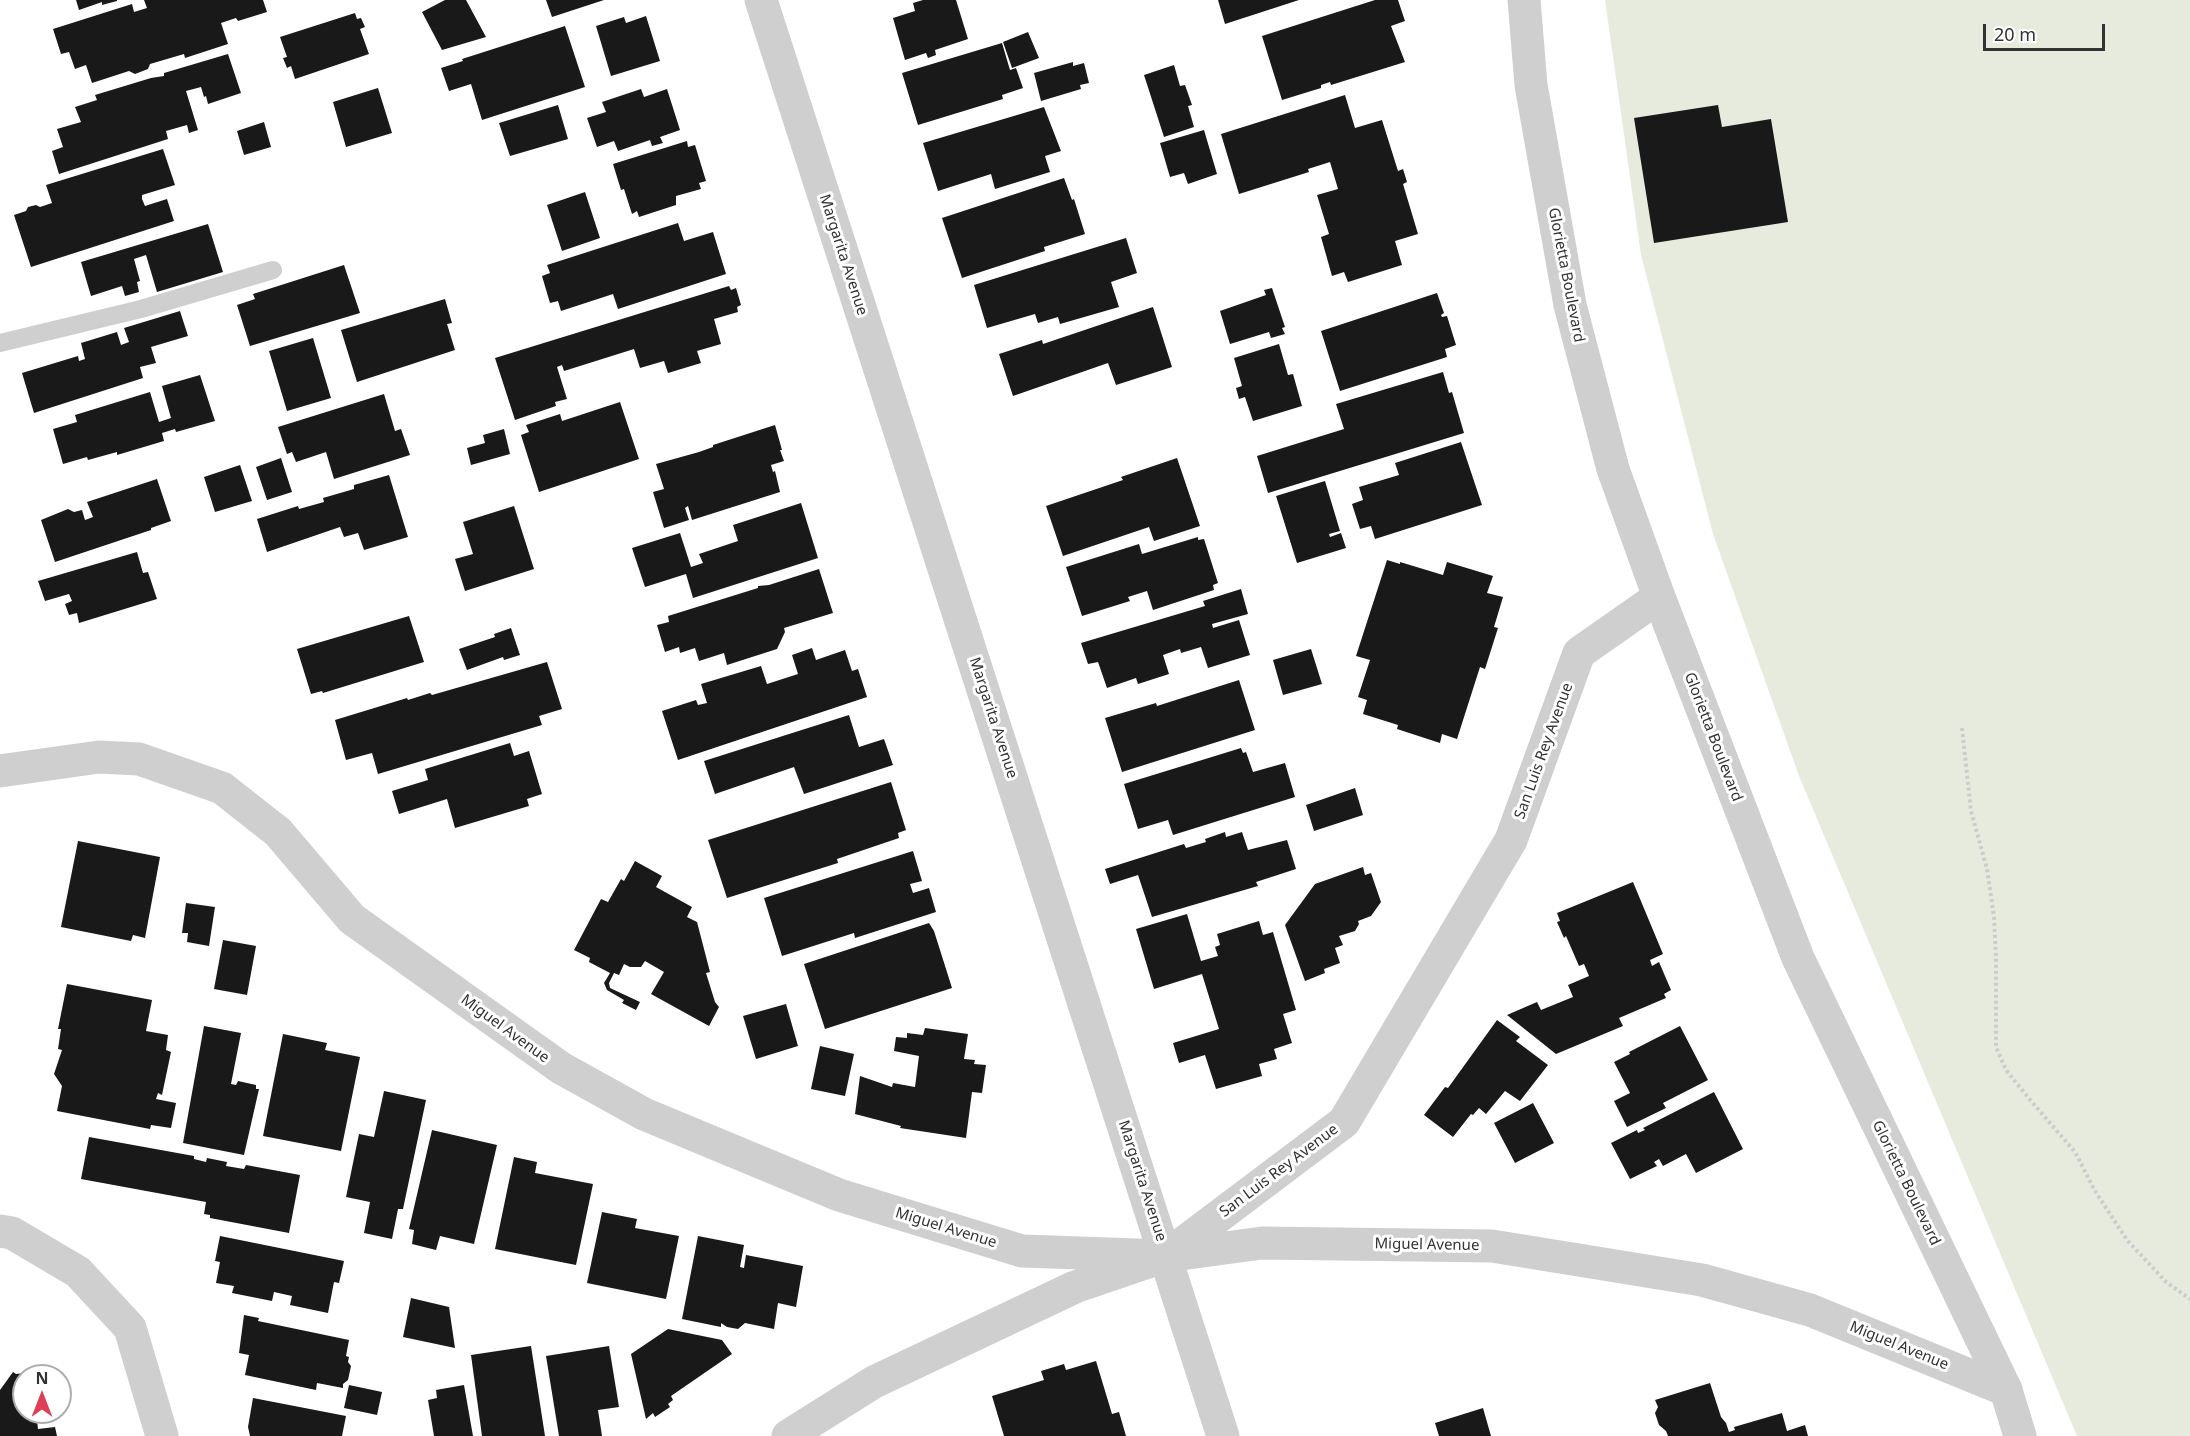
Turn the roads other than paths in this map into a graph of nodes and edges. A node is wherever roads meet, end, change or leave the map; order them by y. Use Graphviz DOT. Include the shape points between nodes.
graph roads {
  1 [pos="761,0"];
  2 [pos="1524,0"];
  3 [pos="273,270"];
  4 [pos="0,343"];
  5 [pos="1659,597"];
  6 [pos="0,771"];
  7 [pos="0,1231"];
  8 [pos="1166,1256"];
  9 [pos="2006,1390"];
  10 [pos="162,1436"];
  11 [pos="788,1436"];
  12 [pos="1223,1436"];
  13 [pos="2020,1436"];
  1 -- 8 [label="street, Margarita Avenue"];
  2 -- 5 [label="street, Glorietta Boulevard" via="1531,85 1570,305 1613,469"];
  3 -- 4 [label="lane" via="141,309"];
  5 -- 8 [label="street, San Luis Rey Avenue" via="1579,653 1511,840 1344,1122"];
  5 -- 9 [label="street, Glorietta Boulevard" via="1797,958"];
  6 -- 8 [label="street, Miguel Avenue" via="99,757 139,759 222,788 278,832 352,919 561,1068 644,1114 840,1195 1022,1251"];
  7 -- 10 [label="street" via="12,1233 78,1272 130,1328"];
  8 -- 9 [label="street, Miguel Avenue" via="1262,1243 1492,1246 1702,1280 1810,1310"];
  8 -- 11 [label="street, San Luis Rey Avenue" via="1075,1287 874,1382"];
  8 -- 12 [label="street, Margarita Avenue"];
  9 -- 13 [label="street, Glorietta Boulevard"];
}
